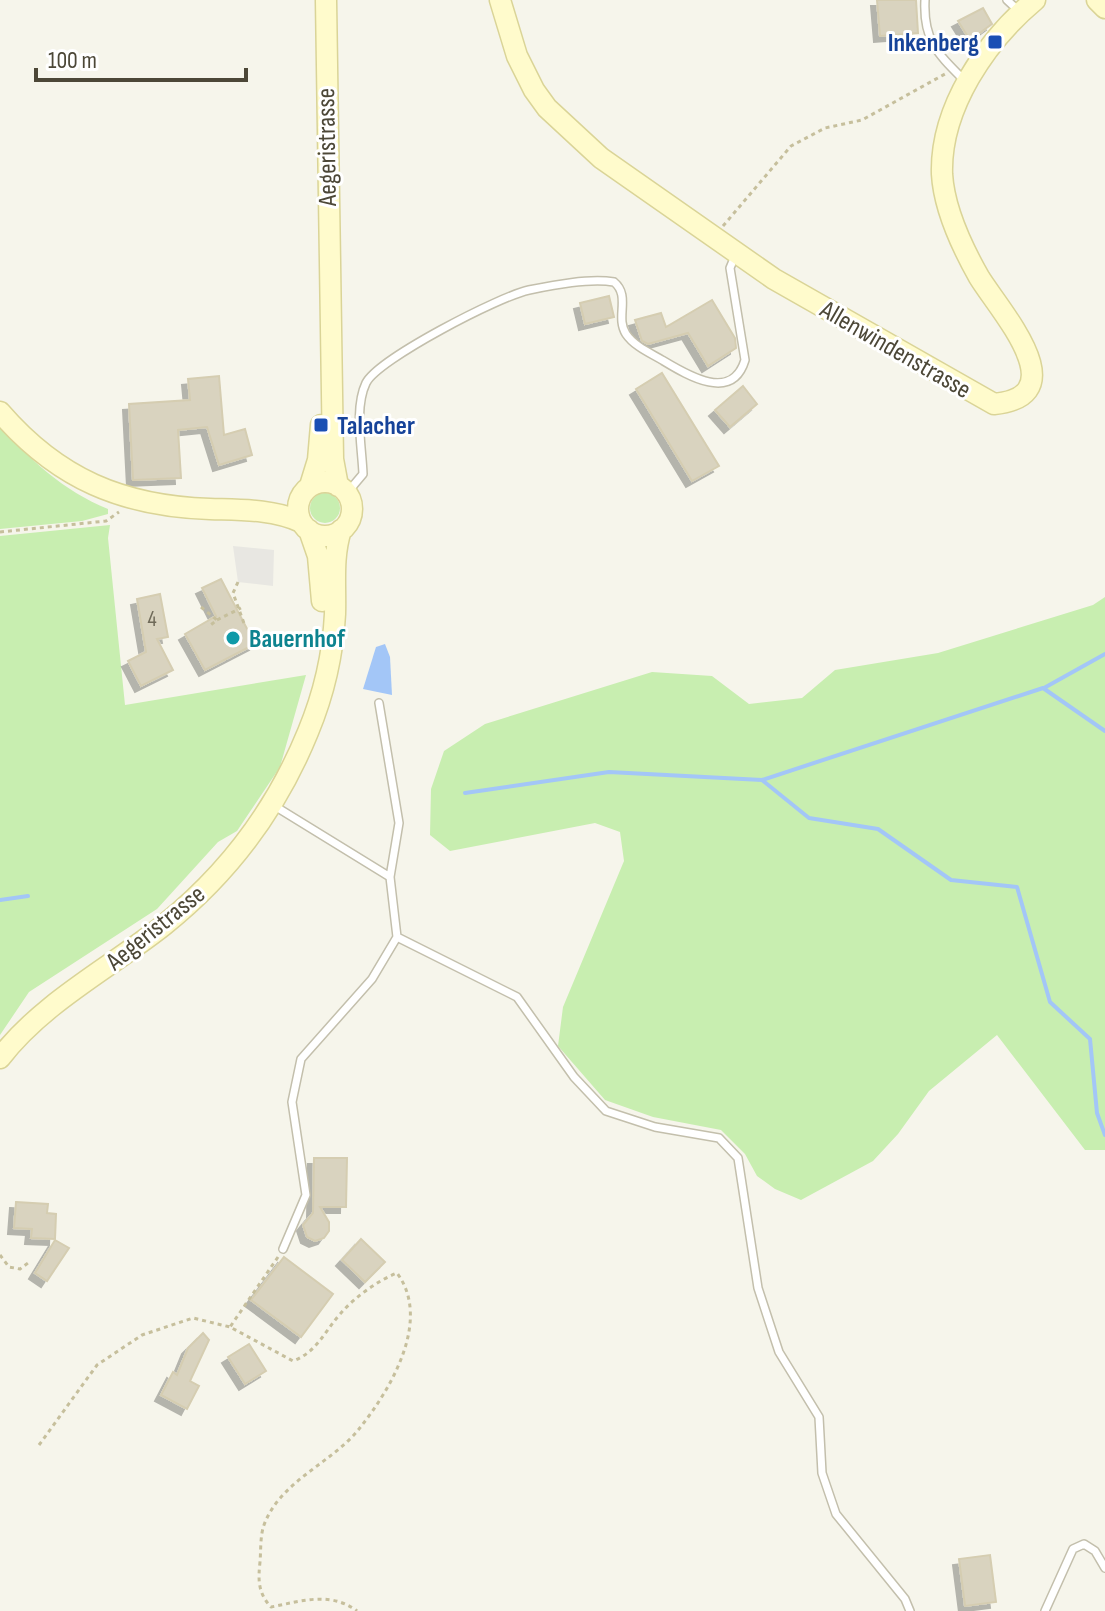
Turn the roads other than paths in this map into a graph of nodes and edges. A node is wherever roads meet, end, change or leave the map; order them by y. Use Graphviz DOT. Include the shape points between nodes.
graph roads {
  1 [pos="326,0"];
  2 [pos="500,0"];
  3 [pos="925,0"];
  4 [pos="1097,0"];
  5 [pos="1021,4"];
  6 [pos="1105,8"];
  7 [pos="960,76"];
  8 [pos="736,254"];
  9 [pos="329,294"];
  10 [pos="0,412"];
  11 [pos="346,489"];
  12 [pos="306,490"];
  13 [pos="225,510"];
  14 [pos="305,526"];
  15 [pos="347,530"];
  16 [pos="379,703"];
  17 [pos="288,777"];
  18 [pos="272,804"];
  19 [pos="390,877"];
  20 [pos="397,937"];
  21 [pos="0,1058"];
  22 [pos="283,1249"];
  23 [pos="1105,1568"];
  24 [pos="910,1611"];
  25 [pos="1045,1611"];
  1 -- 9 [label="main road, Aegeristrasse"];
  2 -- 8 [label="main road, Allenwindenstrasse" via="525,76 547,108 601,158"];
  3 -- 7 [label="lane" via="924,25 938,54"];
  4 -- 6 [label="main road"];
  5 -- 7 [label="main road, Allenwindenstrasse"];
  7 -- 8 [label="main road, Allenwindenstrasse" via="942,177 962,244 1029,358 1032,379 1023,395 994,404 971,393"];
  8 -- 11 [label="lane" via="730,268 745,360 727,383 692,378 635,344 622,325 623,294 614,282 528,290 374,370 361,401 363,474"];
  9 -- 11 [label="main road, Aegeristrasse" via="333,459"];
  9 -- 12 [label="main road, Aegeristrasse" via="318,460"];
  10 -- 13 [label="main road" via="73,477 120,496"];
  11 -- 12 [label="main road" via="324,482"];
  11 -- 15 [label="main road, Aegeristrasse"];
  12 -- 13 [label="main road"];
  12 -- 14 [label="main road, Aegeristrasse" via="298,511"];
  13 -- 14 [label="main road" via="274,514"];
  14 -- 15 [label="main road" via="327,536"];
  14 -- 17 [label="main road, Aegeristrasse" via="321,575 321,631 311,699"];
  15 -- 17 [label="main road, Aegeristrasse" via="336,550 327,670"];
  16 -- 19 [label="lane" via="399,823"];
  17 -- 18 [label="main road, Aegeristrasse"];
  18 -- 19 [label="lane"];
  18 -- 21 [label="main road, Aegeristrasse" via="227,867 165,924 38,1019"];
  19 -- 20 [label="lane"];
  20 -- 22 [label="lane" via="372,979 301,1059 292,1102 306,1195"];
  20 -- 24 [label="lane" via="517,997 574,1077 606,1111 655,1127 719,1138 738,1158 758,1288 779,1352 819,1417 822,1473 836,1514"];
  23 -- 25 [label="lane" via="1084,1544 1073,1549"];
}
